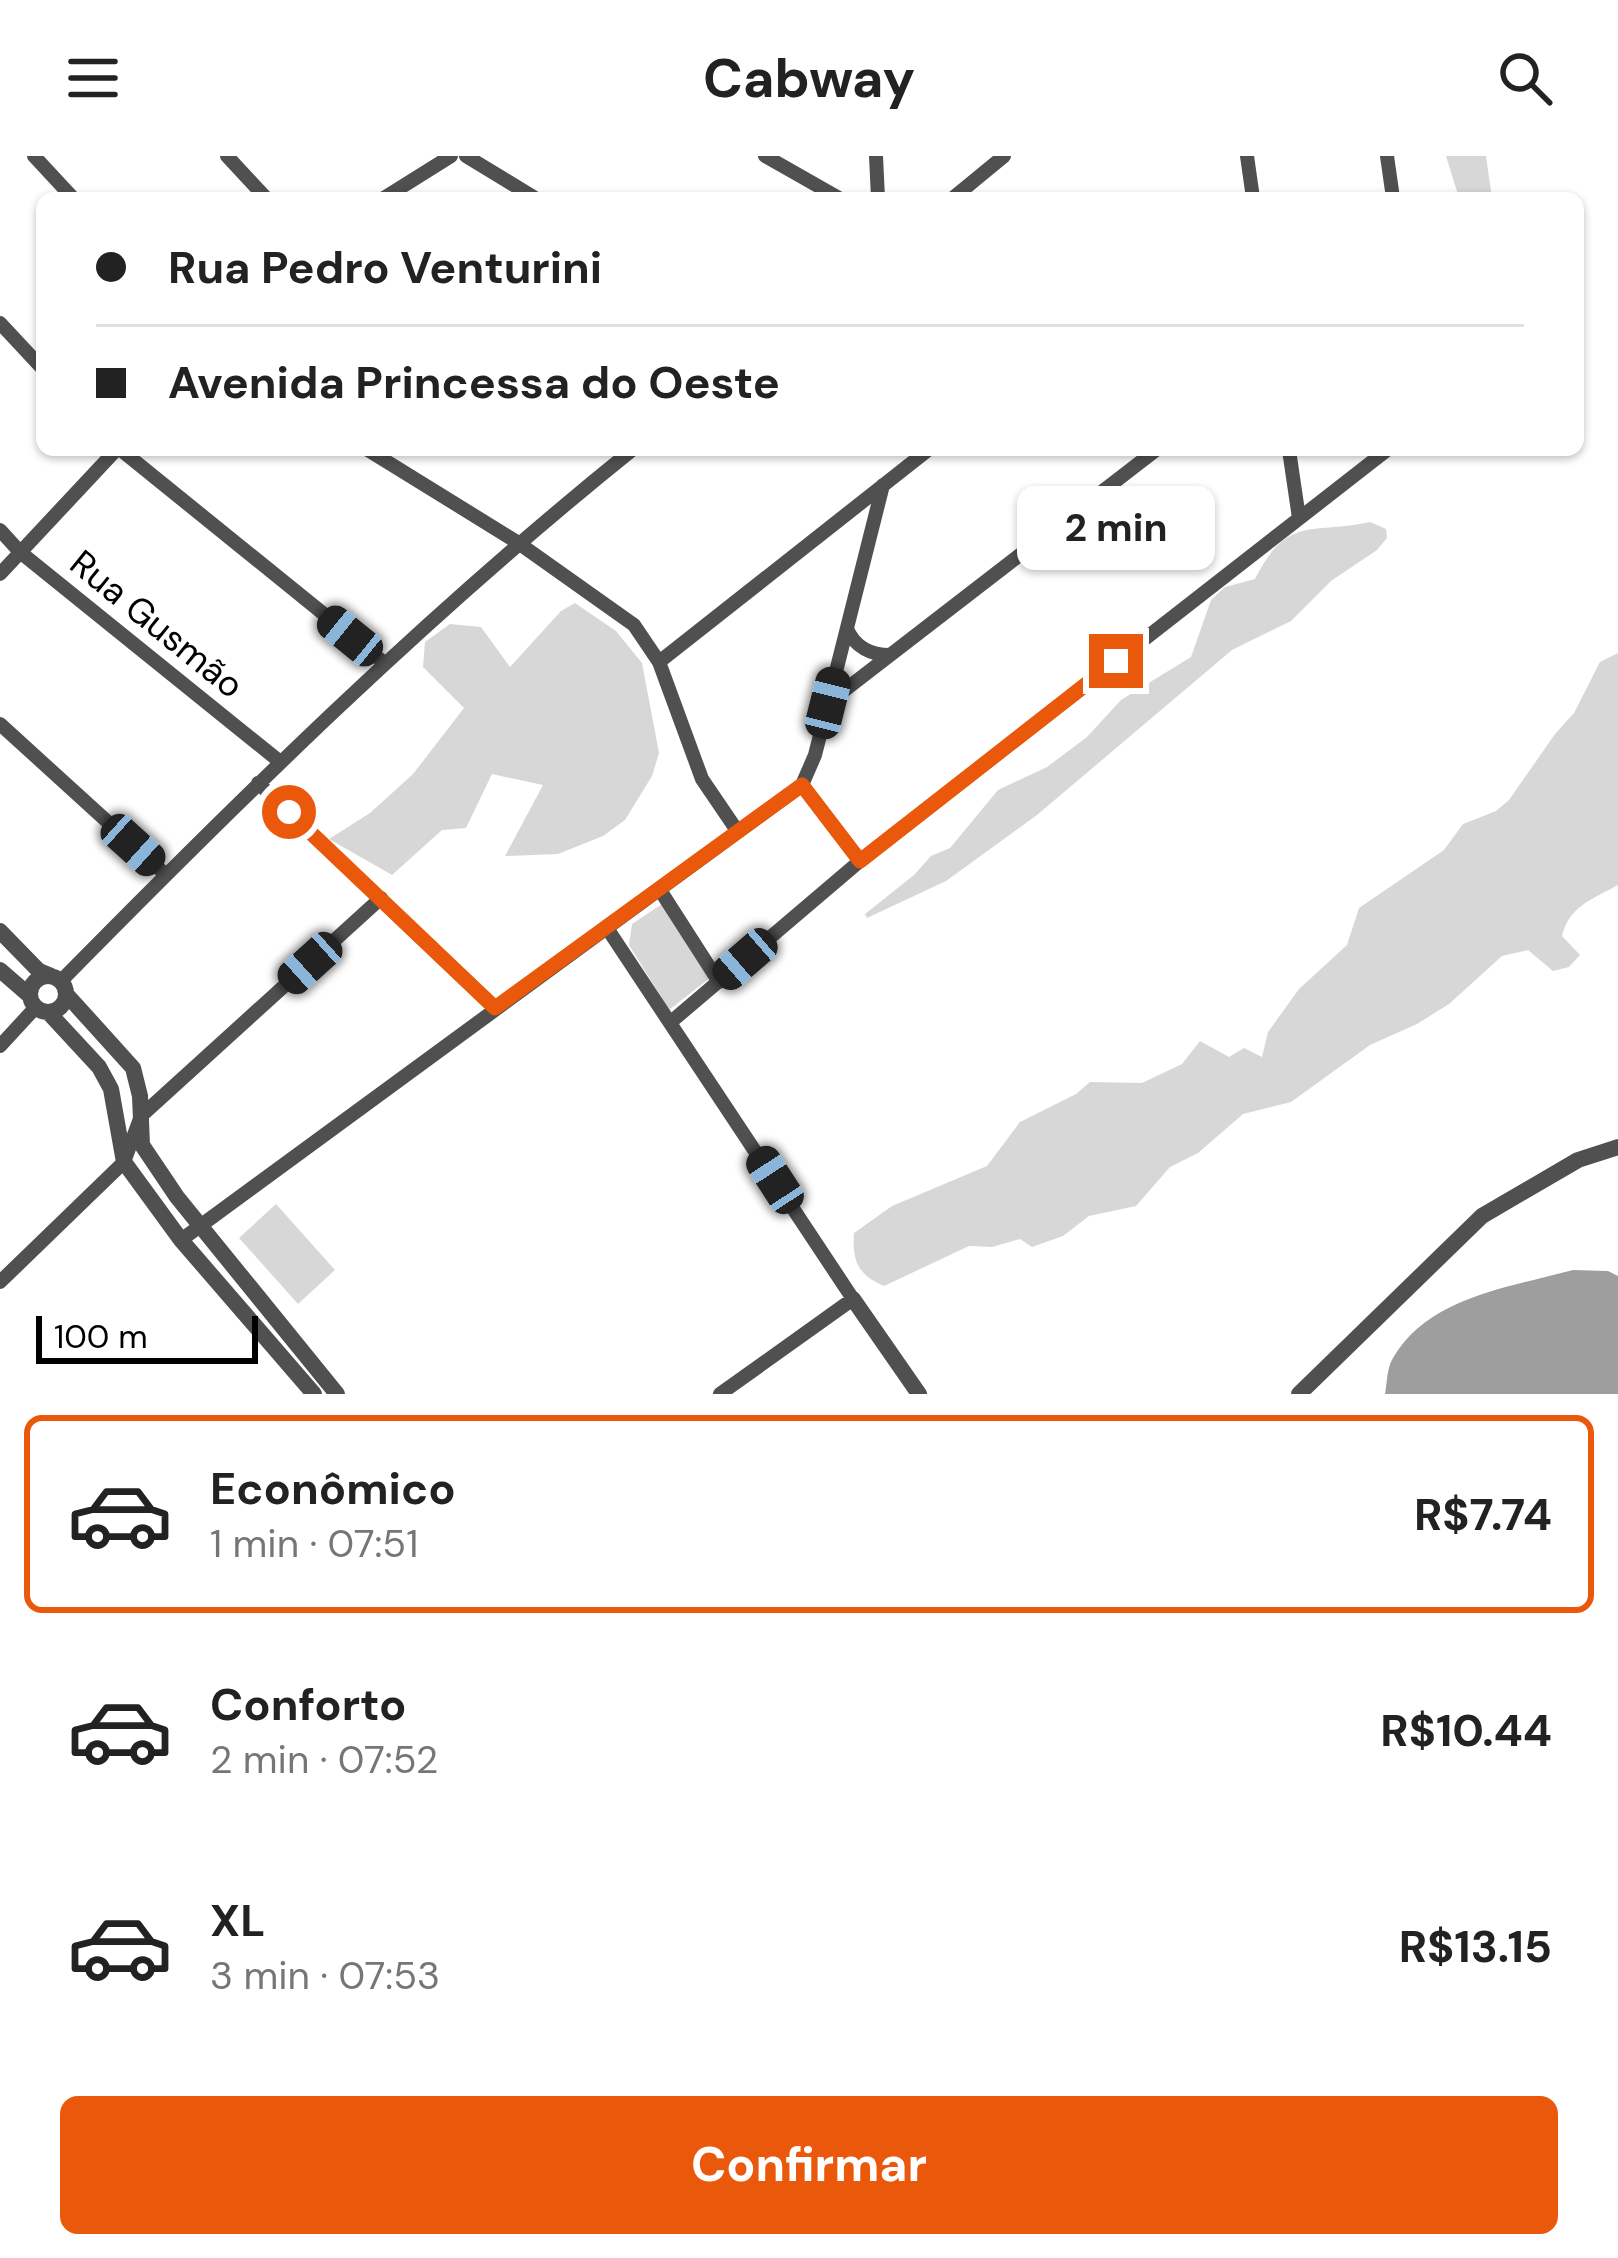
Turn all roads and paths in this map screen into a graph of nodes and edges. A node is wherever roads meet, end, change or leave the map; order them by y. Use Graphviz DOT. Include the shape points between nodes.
graph roads {
  1 [pos="34,156"];
  2 [pos="227,156"];
  3 [pos="452,156"];
  4 [pos="466,156"];
  5 [pos="765,156"];
  6 [pos="876,156"];
  7 [pos="1004,156"];
  8 [pos="1247,156"];
  9 [pos="1387,156"];
  10 [pos="67,192"];
  11 [pos="260,192"];
  12 [pos="394,192"];
  13 [pos="525,192"];
  14 [pos="828,192"];
  15 [pos="878,192"];
  16 [pos="959,192"];
  17 [pos="1251,192"];
  18 [pos="1392,192"];
  19 [pos="0,323"];
  20 [pos="36,362"];
  21 [pos="113,456"];
  22 [pos="126,456"];
  23 [pos="378,456"];
  24 [pos="625,456"];
  25 [pos="920,456"];
  26 [pos="1148,456"];
  27 [pos="1290,456"];
  28 [pos="1379,456"];
  29 [pos="883,485"];
  30 [pos="1299,518"];
  31 [pos="0,530"];
  32 [pos="518,542"];
  33 [pos="20,552"];
  34 [pos="0,574"];
  35 [pos="847,629"];
  36 [pos="890,655"];
  37 [pos="383,662"];
  38 [pos="659,662"];
  39 [pos="828,703"];
  40 [pos="0,724"];
  41 [pos="279,761"];
  42 [pos="258,783"];
  43 [pos="802,785"];
  44 [pos="738,832"];
  45 [pos="860,861"];
  46 [pos="166,875"];
  47 [pos="660,890"];
  48 [pos="381,898"];
  49 [pos="608,928"];
  50 [pos="0,931"];
  51 [pos="0,970"];
  52 [pos="719,982"];
  53 [pos="60,984"];
  54 [pos="38,1005"];
  55 [pos="495,1008"];
  56 [pos="672,1021"];
  57 [pos="0,1046"];
  58 [pos="141,1116"];
  59 [pos="1618,1147"];
  60 [pos="124,1162"];
  61 [pos="200,1226"];
  62 [pos="181,1240"];
  63 [pos="0,1282"];
  64 [pos="853,1299"];
  65 [pos="743,1379"];
  66 [pos="314,1394"];
  67 [pos="337,1394"];
  68 [pos="720,1394"];
  69 [pos="736,1394"];
  70 [pos="919,1394"];
  71 [pos="1299,1394"];
  1 -- 10 [label="street"];
  2 -- 11 [label="street"];
  3 -- 12 [label="street"];
  4 -- 13 [label="street"];
  5 -- 14 [label="street"];
  6 -- 15 [label="street"];
  7 -- 16 [label="street"];
  8 -- 17 [label="street"];
  9 -- 18 [label="street"];
  19 -- 20 [label="street"];
  21 -- 33 [label="street"];
  22 -- 37 [label="street"];
  23 -- 32 [label="street"];
  24 -- 32 [label="street"];
  25 -- 29 [label="street"];
  26 -- 36 [label="street"];
  27 -- 30 [label="street"];
  28 -- 30 [label="street"];
  29 -- 35 [label="street"];
  29 -- 38 [label="street"];
  30 -- 45 [label="street"];
  31 -- 33 [label="street, Rua Gusmão"];
  32 -- 37 [label="street"];
  32 -- 38 [label="street" via="634,625"];
  33 -- 34 [label="street"];
  33 -- 41 [label="street, Rua Gusmão"];
  35 -- 36 [label="street" via="860,646"];
  35 -- 39 [label="street"];
  36 -- 39 [label="street"];
  37 -- 41 [label="street"];
  38 -- 44 [label="street" via="702,778"];
  39 -- 43 [label="street"];
  40 -- 46 [label="street"];
  41 -- 42 [label="street"];
  42 -- 46 [label="street"];
  42 -- 48 [label="street"];
  43 -- 44 [label="street"];
  43 -- 45 [label="street"];
  44 -- 47 [label="street"];
  45 -- 52 [label="street"];
  46 -- 53 [label="street"];
  47 -- 49 [label="street"];
  47 -- 52 [label="street"];
  48 -- 55 [label="street"];
  48 -- 58 [label="street"];
  49 -- 55 [label="street"];
  49 -- 56 [label="street"];
  50 -- 53 [label="street"];
  51 -- 54 [label="street"];
  52 -- 56 [label="street"];
  53 -- 54 [label="street" via="63,1006"];
  53 -- 54 [label="street" via="37,980"];
  53 -- 58 [label="street" via="133,1068"];
  54 -- 57 [label="street"];
  54 -- 60 [label="street" via="99,1067 111,1089"];
  55 -- 61 [label="street"];
  56 -- 64 [label="street"];
  58 -- 60 [label="street"];
  58 -- 61 [label="street" via="142,1145"];
  59 -- 71 [label="street" via="1578,1160 1482,1216"];
  60 -- 62 [label="street"];
  60 -- 63 [label="street"];
  61 -- 62 [label="street"];
  61 -- 67 [label="street"];
  62 -- 66 [label="street"];
  64 -- 65 [label="street"];
  64 -- 70 [label="street"];
  65 -- 68 [label="street"];
  65 -- 69 [label="street"];
}
